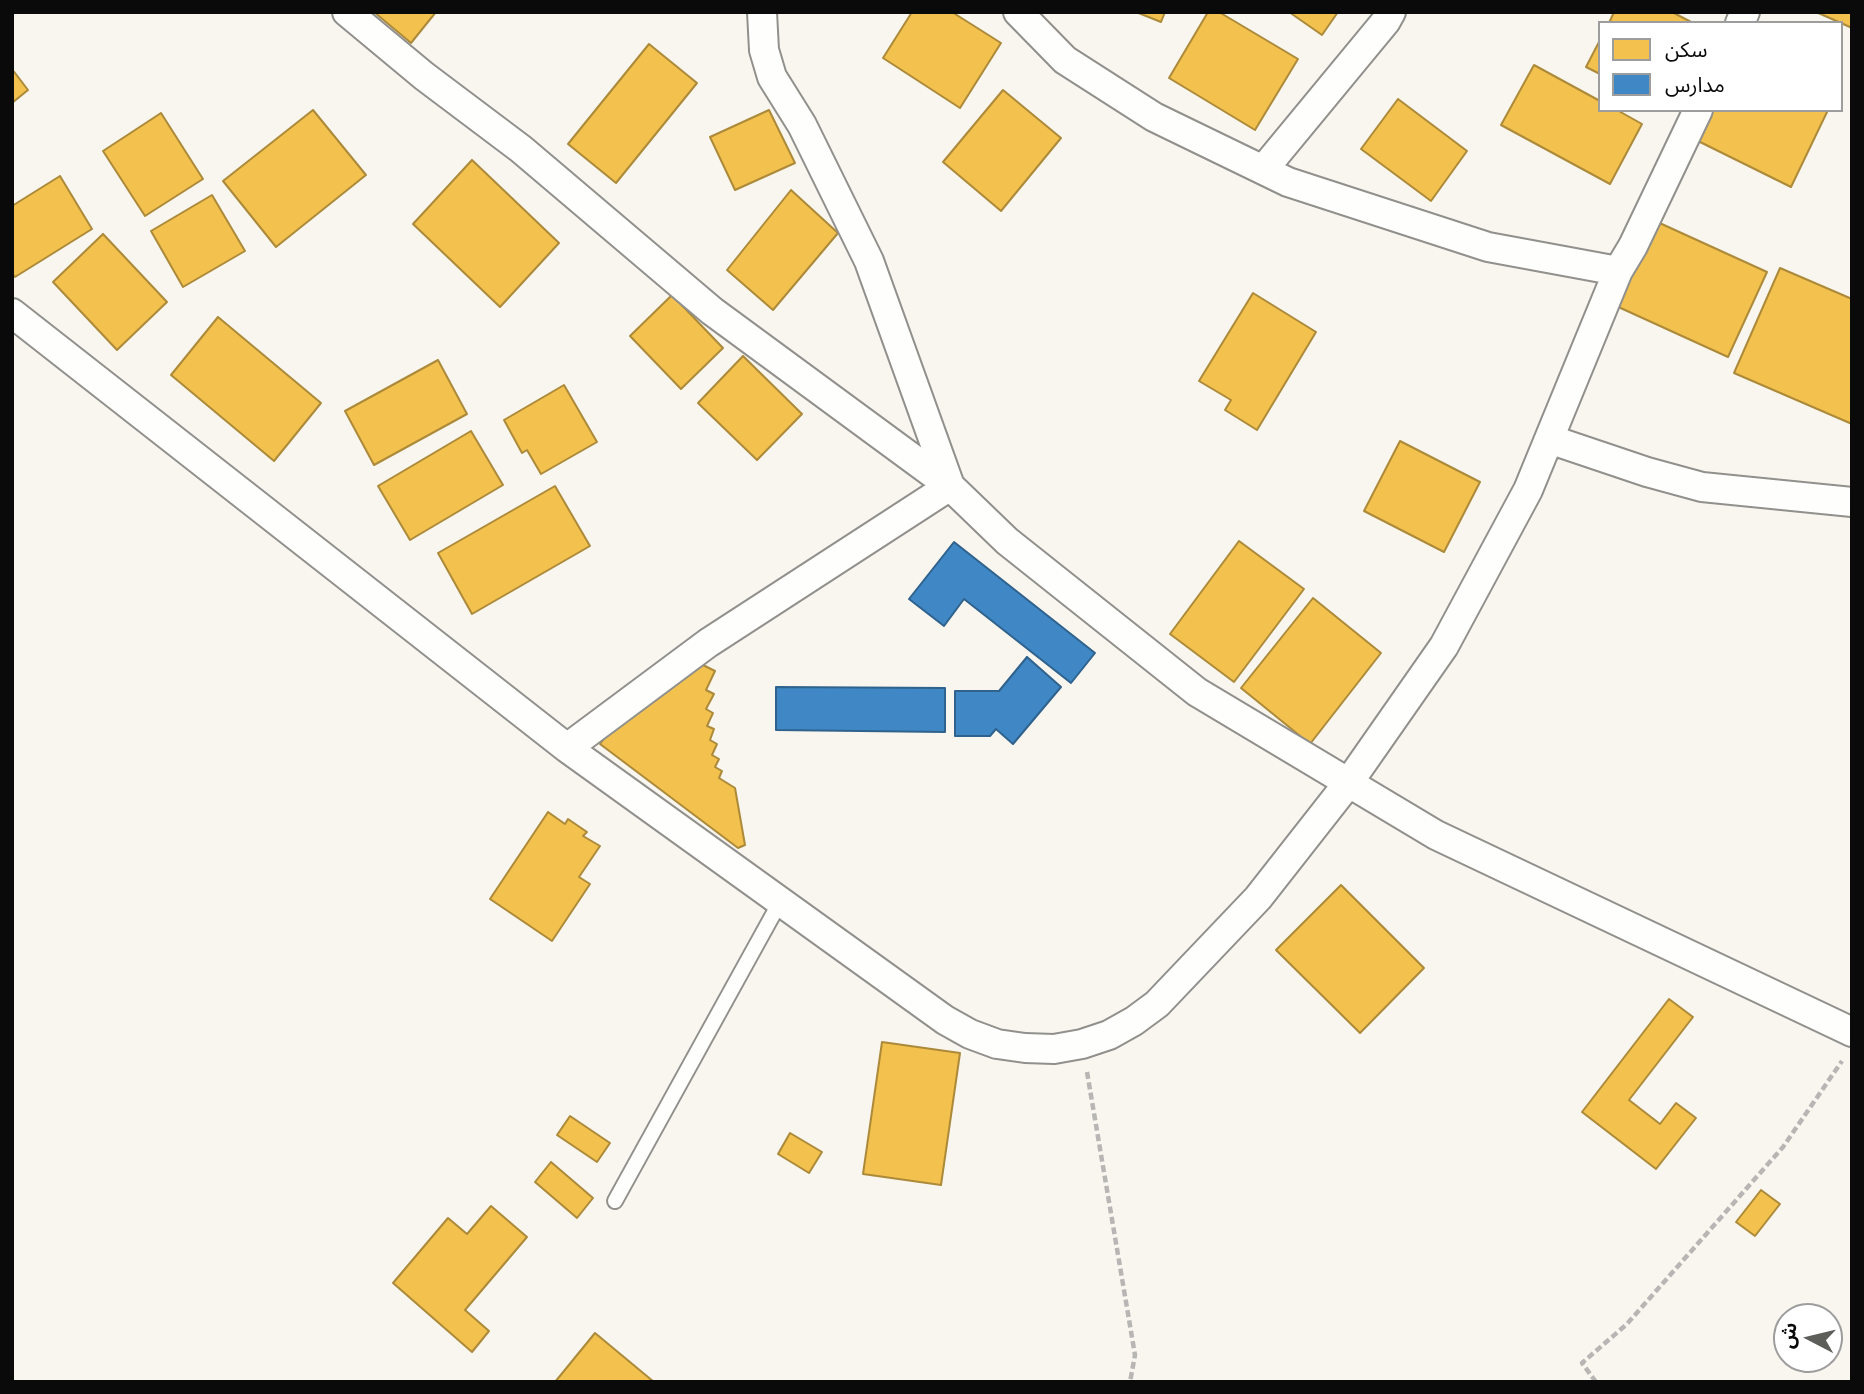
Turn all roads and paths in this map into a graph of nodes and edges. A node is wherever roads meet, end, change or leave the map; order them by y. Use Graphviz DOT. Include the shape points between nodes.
graph roads {
  1 [pos="347,12"];
  2 [pos="762,12"];
  3 [pos="1391,12"];
  4 [pos="1033,19"];
  5 [pos="1697,112"];
  6 [pos="1263,170"];
  7 [pos="1618,271"];
  8 [pos="12,313"];
  9 [pos="1549,439"];
  10 [pos="950,486"];
  11 [pos="1852,502"];
  12 [pos="567,748"];
  13 [pos="1349,782"];
  14 [pos="780,902"];
  15 [pos="1082,1044"];
  16 [pos="1848,1045"];
  17 [pos="615,1201"];
  18 [pos="1130,1382"];
  19 [pos="1596,1382"];
  1 -- 10 [label="street" via="521,149 712,311"];
  2 -- 10 [label="street" via="764,50 772,77 802,125 869,261"];
  3 -- 6 [label="street"];
  4 -- 6 [label="street" via="1065,60 1154,117"];
  5 -- 7 [label="street"];
  6 -- 7 [label="street" via="1488,247"];
  7 -- 9 [label="street"];
  8 -- 12 [label="street"];
  9 -- 11 [label="street" via="1702,487"];
  9 -- 13 [label="street" via="1528,490 1444,646"];
  10 -- 12 [label="street" via="708,643"];
  10 -- 13 [label="street" via="1007,541 1197,692"];
  12 -- 14 [label="street"];
  13 -- 15 [label="street" via="1258,898 1157,1004 1109,1035"];
  13 -- 16 [label="street" via="1436,835"];
  14 -- 15 [label="street" via="970,1034 1025,1048"];
  14 -- 17 [label="lane"];
  15 -- 18 [label="path" via="1135,1354"];
  16 -- 19 [label="path" via="1783,1147 1627,1324 1582,1363"];
}
